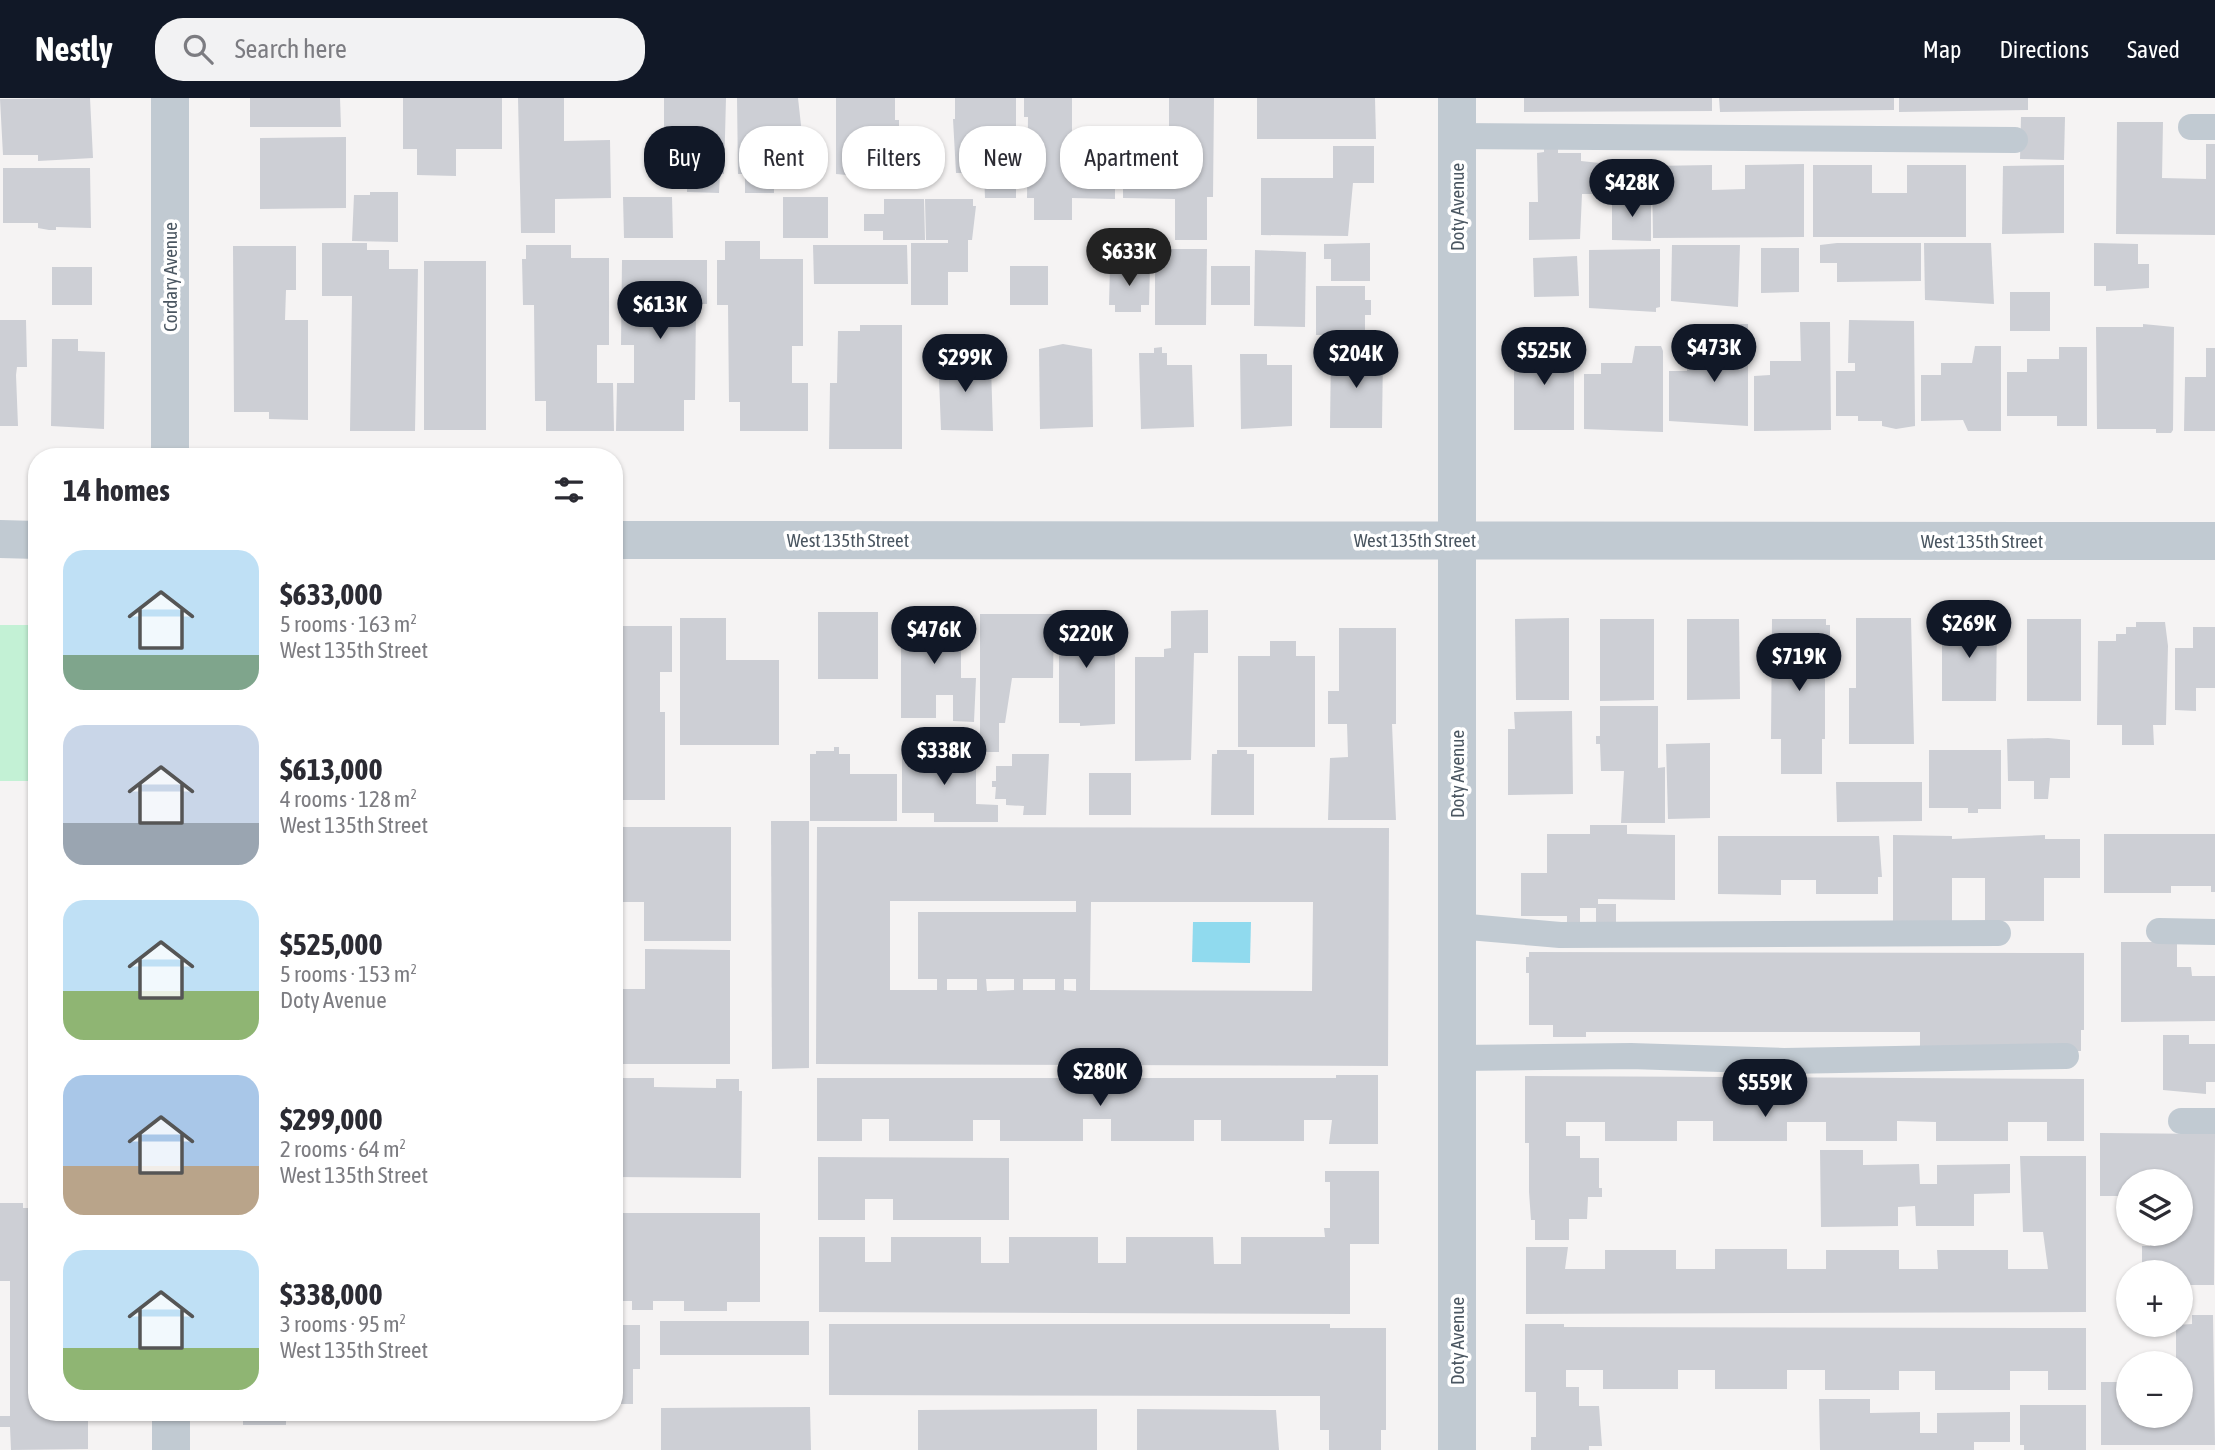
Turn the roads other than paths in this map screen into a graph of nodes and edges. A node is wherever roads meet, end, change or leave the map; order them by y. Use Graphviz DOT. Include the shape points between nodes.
graph roads {
  1 [pos="170,98"];
  2 [pos="1457,98"];
  3 [pos="1457,136"];
  4 [pos="2015,140"];
  5 [pos="170,448"];
  6 [pos="0,539"];
  7 [pos="28,540"];
  8 [pos="623,540"];
  9 [pos="1457,540"];
  10 [pos="2215,541"];
  11 [pos="1457,926"];
  12 [pos="2159,931"];
  13 [pos="2215,932"];
  14 [pos="1998,933"];
  15 [pos="2066,1056"];
  16 [pos="1457,1058"];
  17 [pos="2180,1121"];
  18 [pos="2215,1121"];
  19 [pos="171,1421"];
  20 [pos="171,1450"];
  21 [pos="1457,1450"];
  1 -- 5 [label="street, Cordary Avenue"];
  2 -- 3 [label="street, Doty Avenue"];
  3 -- 4 [label="lane"];
  3 -- 9 [label="street, Doty Avenue"];
  6 -- 7 [label="street"];
  8 -- 9 [label="street, West 135th Street"];
  9 -- 10 [label="street, West 135th Street"];
  9 -- 11 [label="street, Doty Avenue"];
  11 -- 14 [label="lane" via="1560,935"];
  11 -- 16 [label="street, Doty Avenue"];
  12 -- 13 [label="lane"];
  15 -- 16 [label="lane" via="1784,1061 1631,1056"];
  16 -- 21 [label="street, Doty Avenue"];
  17 -- 18 [label="lane"];
  19 -- 20 [label="street"];
}
